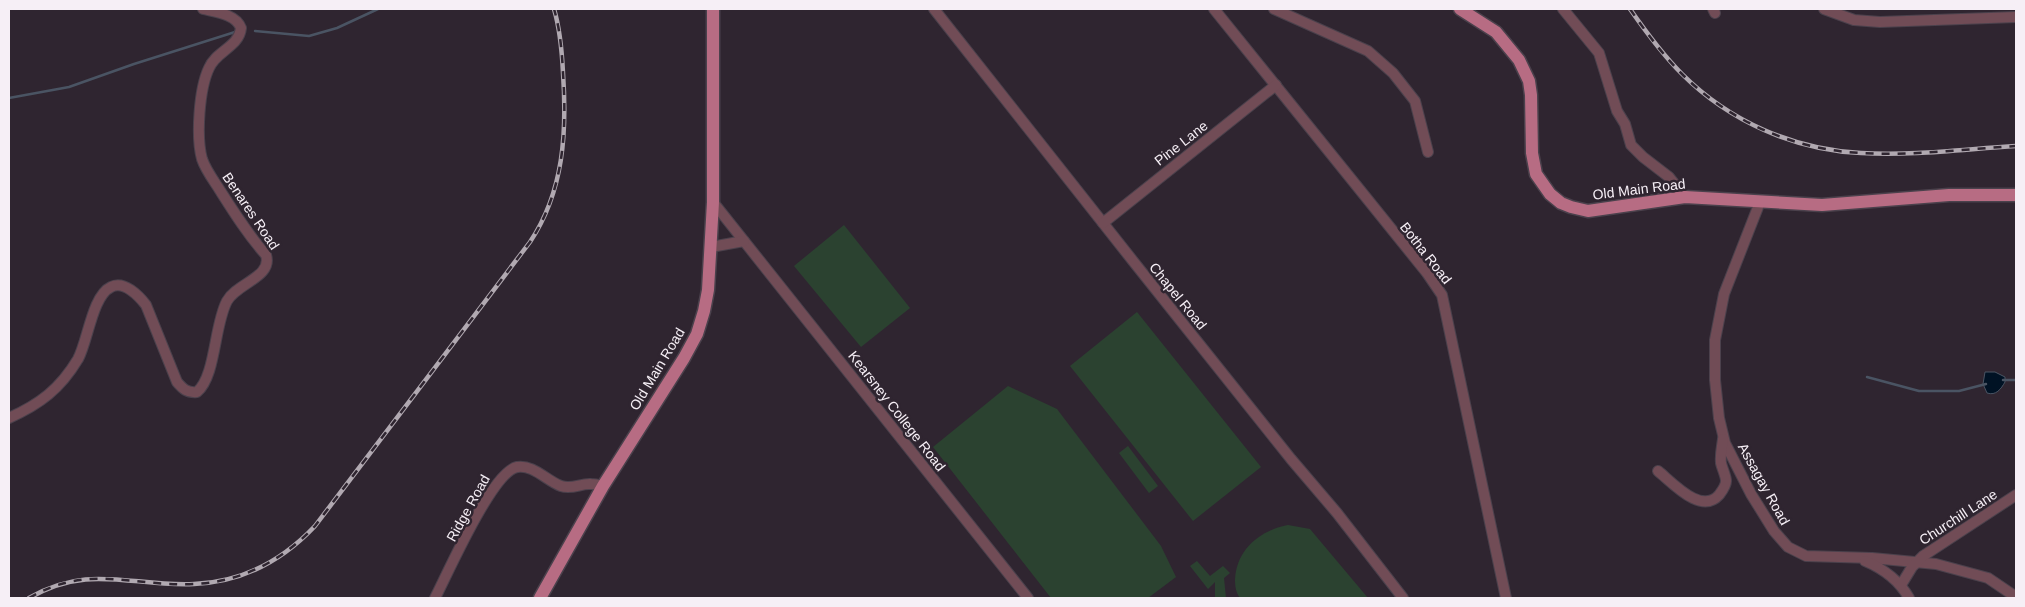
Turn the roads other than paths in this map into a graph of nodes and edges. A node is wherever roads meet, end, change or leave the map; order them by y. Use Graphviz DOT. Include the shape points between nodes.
graph roads {
  1 [pos="203,9"];
  2 [pos="713,9"];
  3 [pos="934,9"];
  4 [pos="1214,9"];
  5 [pos="1274,9"];
  6 [pos="1460,9"];
  7 [pos="1563,9"];
  8 [pos="1824,9"];
  9 [pos="2016,17"];
  10 [pos="1276,85"];
  11 [pos="1428,152"];
  12 [pos="2016,195"];
  13 [pos="1685,197"];
  14 [pos="713,202"];
  15 [pos="1760,202"];
  16 [pos="1103,223"];
  17 [pos="744,242"];
  18 [pos="711,246"];
  19 [pos="9,418"];
  20 [pos="1723,436"];
  21 [pos="1658,471"];
  22 [pos="603,486"];
  23 [pos="2016,495"];
  24 [pos="1860,558"];
  25 [pos="1916,562"];
  26 [pos="1901,585"];
  27 [pos="2016,597"];
  28 [pos="435,598"];
  29 [pos="540,598"];
  30 [pos="1028,598"];
  31 [pos="1403,598"];
  32 [pos="1506,598"];
  33 [pos="1909,598"];
  1 -- 19 [label="street, Benares Road" via="232,18 241,28 237,40 208,68 198,131 202,159 237,217 266,255 267,267 228,298 220,314 206,380 197,392 184,389 177,382 146,305 128,289 112,286 99,301 79,357 63,380 39,403"];
  2 -- 14 [label="main road, Old Main Road"];
  3 -- 16 [label="street, Chapel Road"];
  4 -- 10 [label="street, Botha Road"];
  5 -- 11 [label="street" via="1368,50 1416,101"];
  6 -- 13 [label="main road, Old Main Road" via="1496,32 1516,53 1523,67 1531,95 1533,162 1541,184 1554,198 1571,207 1588,210"];
  7 -- 13 [label="street" via="1599,53 1631,145 1669,177"];
  8 -- 9 [label="street" via="1864,22"];
  10 -- 16 [label="street, Pine Lane"];
  10 -- 32 [label="street, Botha Road" via="1442,295"];
  12 -- 15 [label="main road, Old Main Road" via="1949,195 1822,205"];
  13 -- 15 [label="main road, Old Main Road"];
  14 -- 17 [label="street, Kearsney College Road"];
  14 -- 18 [label="main road, Old Main Road"];
  15 -- 20 [label="street, Assagay Road" via="1728,281 1716,328 1715,380"];
  16 -- 31 [label="street, Chapel Road"];
  17 -- 18 [label="street"];
  17 -- 30 [label="street, Kearsney College Road"];
  18 -- 22 [label="main road, Old Main Road" via="708,290 697,334"];
  20 -- 21 [label="street" via="1721,461 1726,481 1714,500 1695,499"];
  20 -- 24 [label="street, Assagay Road" via="1751,494 1782,542 1806,556"];
  22 -- 28 [label="street, Ridge Road" via="591,483 562,487 531,469 511,469 495,484"];
  22 -- 29 [label="main road, Old Main Road"];
  23 -- 25 [label="street, Churchill Lane"];
  24 -- 25 [label="street, Assagay Road"];
  24 -- 26 [label="street" via="1882,569"];
  25 -- 26 [label="street"];
  25 -- 27 [label="street, Assagay Road" via="1988,578"];
  26 -- 33 [label="street"];
}
